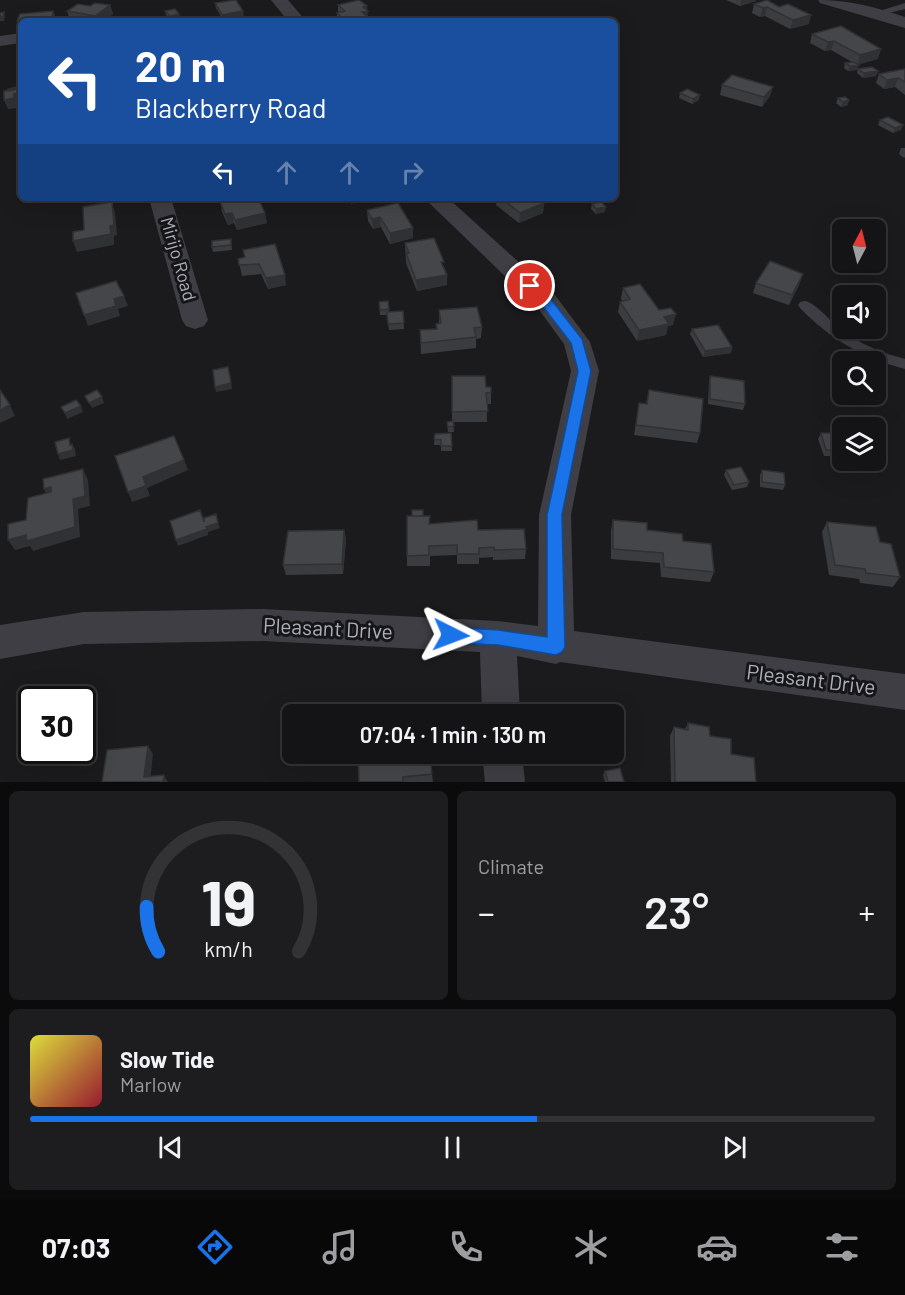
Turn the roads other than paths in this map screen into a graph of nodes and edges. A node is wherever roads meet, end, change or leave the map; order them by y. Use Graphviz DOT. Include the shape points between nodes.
graph roads {
  1 [pos="279,0"];
  2 [pos="826,0"];
  3 [pos="905,6"];
  4 [pos="877,13"];
  5 [pos="294,18"];
  6 [pos="905,23"];
  7 [pos="18,38"];
  8 [pos="0,41"];
  9 [pos="161,201"];
  10 [pos="438,201"];
  11 [pos="805,305"];
  12 [pos="195,320"];
  13 [pos="905,364"];
  14 [pos="498,638"];
  15 [pos="0,642"];
  16 [pos="556,647"];
  17 [pos="905,692"];
  18 [pos="501,704"];
  19 [pos="503,764"];
  20 [pos="505,782"];
  1 -- 5 [label="street"];
  2 -- 4 [label="street"];
  3 -- 4 [label="lane"];
  4 -- 6 [label="street"];
  7 -- 8 [label="street"];
  9 -- 12 [label="street, Mirijo Road"];
  10 -- 16 [label="street" via="546,301 577,342 585,371 555,515"];
  11 -- 13 [label="lane" via="823,326 858,347"];
  14 -- 15 [label="street, Pleasant Drive" via="262,625 84,628"];
  14 -- 16 [label="street, Pleasant Drive"];
  14 -- 18 [label="street"];
  16 -- 17 [label="street, Pleasant Drive"];
  19 -- 20 [label="street"];
}
